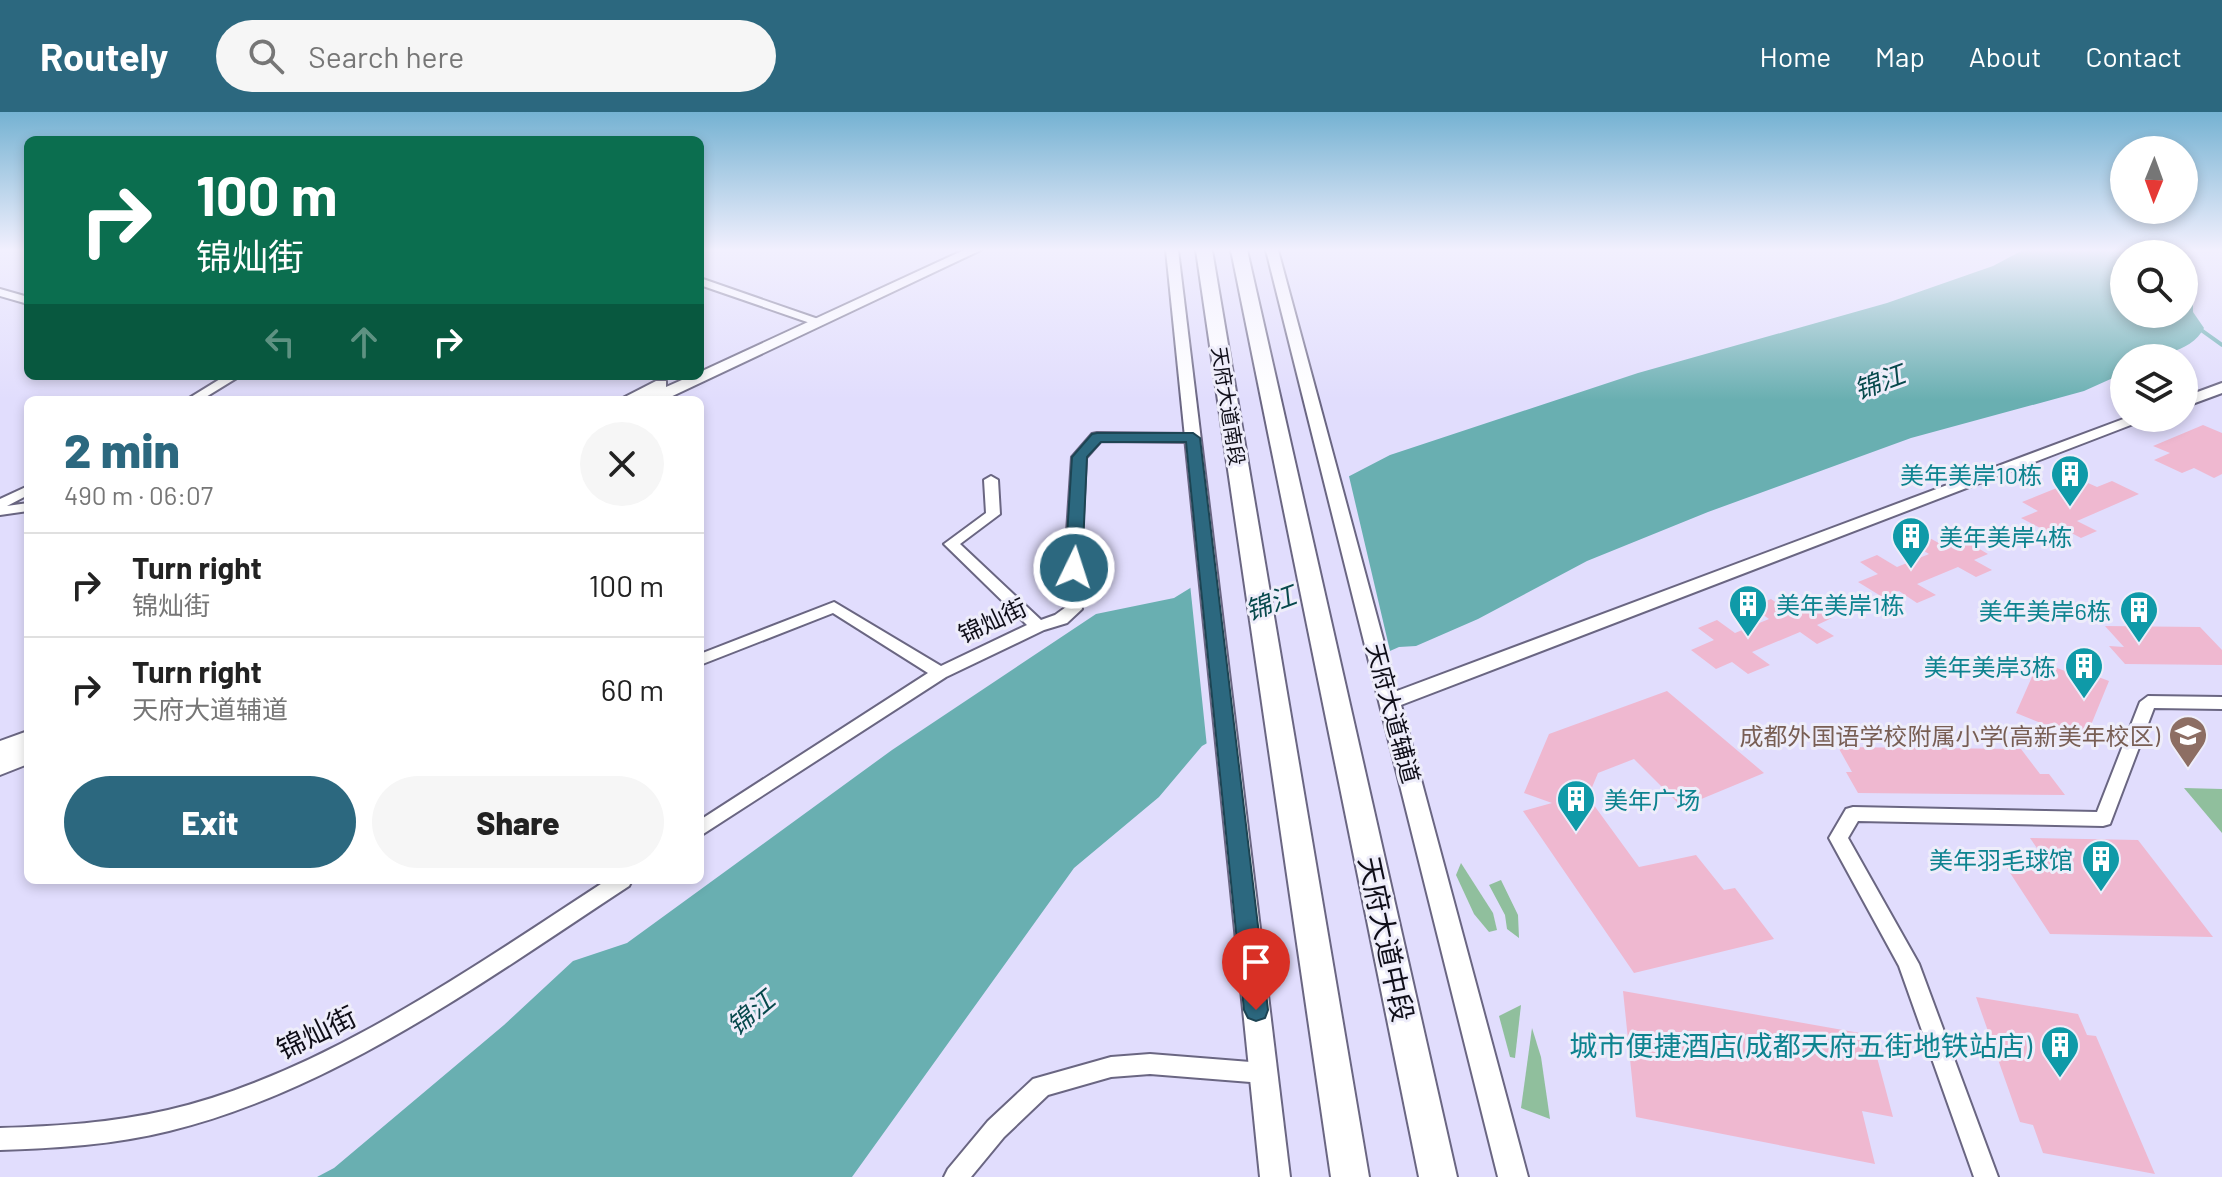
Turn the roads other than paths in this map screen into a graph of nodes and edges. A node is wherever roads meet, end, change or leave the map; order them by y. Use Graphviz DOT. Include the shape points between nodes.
graph roads {
  1 [pos="754,300"];
  2 [pos="854,300"];
  3 [pos="859,300"];
  4 [pos="1178,300"];
  5 [pos="1212,300"];
  6 [pos="1250,300"];
  7 [pos="1285,300"];
  8 [pos="812,320"];
  9 [pos="704,365"];
  10 [pos="704,374"];
  11 [pos="227,380"];
  12 [pos="671,380"];
  13 [pos="691,380"];
  14 [pos="2222,388"];
  15 [pos="199,396"];
  16 [pos="636,396"];
  17 [pos="659,396"];
  18 [pos="2198,397"];
  19 [pos="2110,429"];
  20 [pos="1193,438"];
  21 [pos="991,480"];
  22 [pos="24,492"];
  23 [pos="0,504"];
  24 [pos="24,508"];
  25 [pos="0,511"];
  26 [pos="1038,626"];
  27 [pos="704,658"];
  28 [pos="940,673"];
  29 [pos="1388,689"];
  30 [pos="1337,702"];
  31 [pos="2222,703"];
  32 [pos="24,741"];
  33 [pos="0,750"];
  34 [pos="24,757"];
  35 [pos="0,767"];
  36 [pos="704,826"];
  37 [pos="616,884"];
  38 [pos="1263,1073"];
  39 [pos="0,1139"];
  40 [pos="956,1177"];
  41 [pos="1275,1177"];
  42 [pos="1350,1177"];
  43 [pos="1438,1177"];
  44 [pos="1513,1177"];
  45 [pos="1986,1177"];
  1 -- 8 [label="street"];
  2 -- 8 [label="street"];
  3 -- 8 [label="street"];
  4 -- 20 [label="street"];
  5 -- 42 [label="main road, 天府大道南段"];
  6 -- 30 [label="main road, 天府大道南段"];
  7 -- 29 [label="street, 天府大道辅道"];
  8 -- 9 [label="street"];
  8 -- 10 [label="street"];
  11 -- 15 [label="street"];
  12 -- 16 [label="street"];
  13 -- 17 [label="street"];
  14 -- 18 [label="street"];
  19 -- 29 [label="street"];
  20 -- 26 [label="street, 锦灿街" via="1097,437 1085,449 1079,457 1074,609"];
  20 -- 38 [label="street"];
  21 -- 26 [label="street" via="993,514 951,544"];
  22 -- 23 [label="street"];
  24 -- 25 [label="street"];
  26 -- 28 [label="street, 锦灿街"];
  27 -- 28 [label="street" via="834,607"];
  28 -- 36 [label="street, 锦灿街"];
  29 -- 44 [label="street, 天府大道辅道"];
  30 -- 43 [label="main road, 天府大道中段"];
  31 -- 45 [label="street" via="2148,702 2103,819 1853,814 1838,838 1909,964"];
  32 -- 33 [label="street"];
  34 -- 35 [label="street"];
  37 -- 39 [label="street, 锦灿街" via="409,1018 263,1090 157,1123 86,1136"];
  38 -- 40 [label="street" via="1150,1064 1111,1067 1041,1086"];
  38 -- 41 [label="street"];
}
